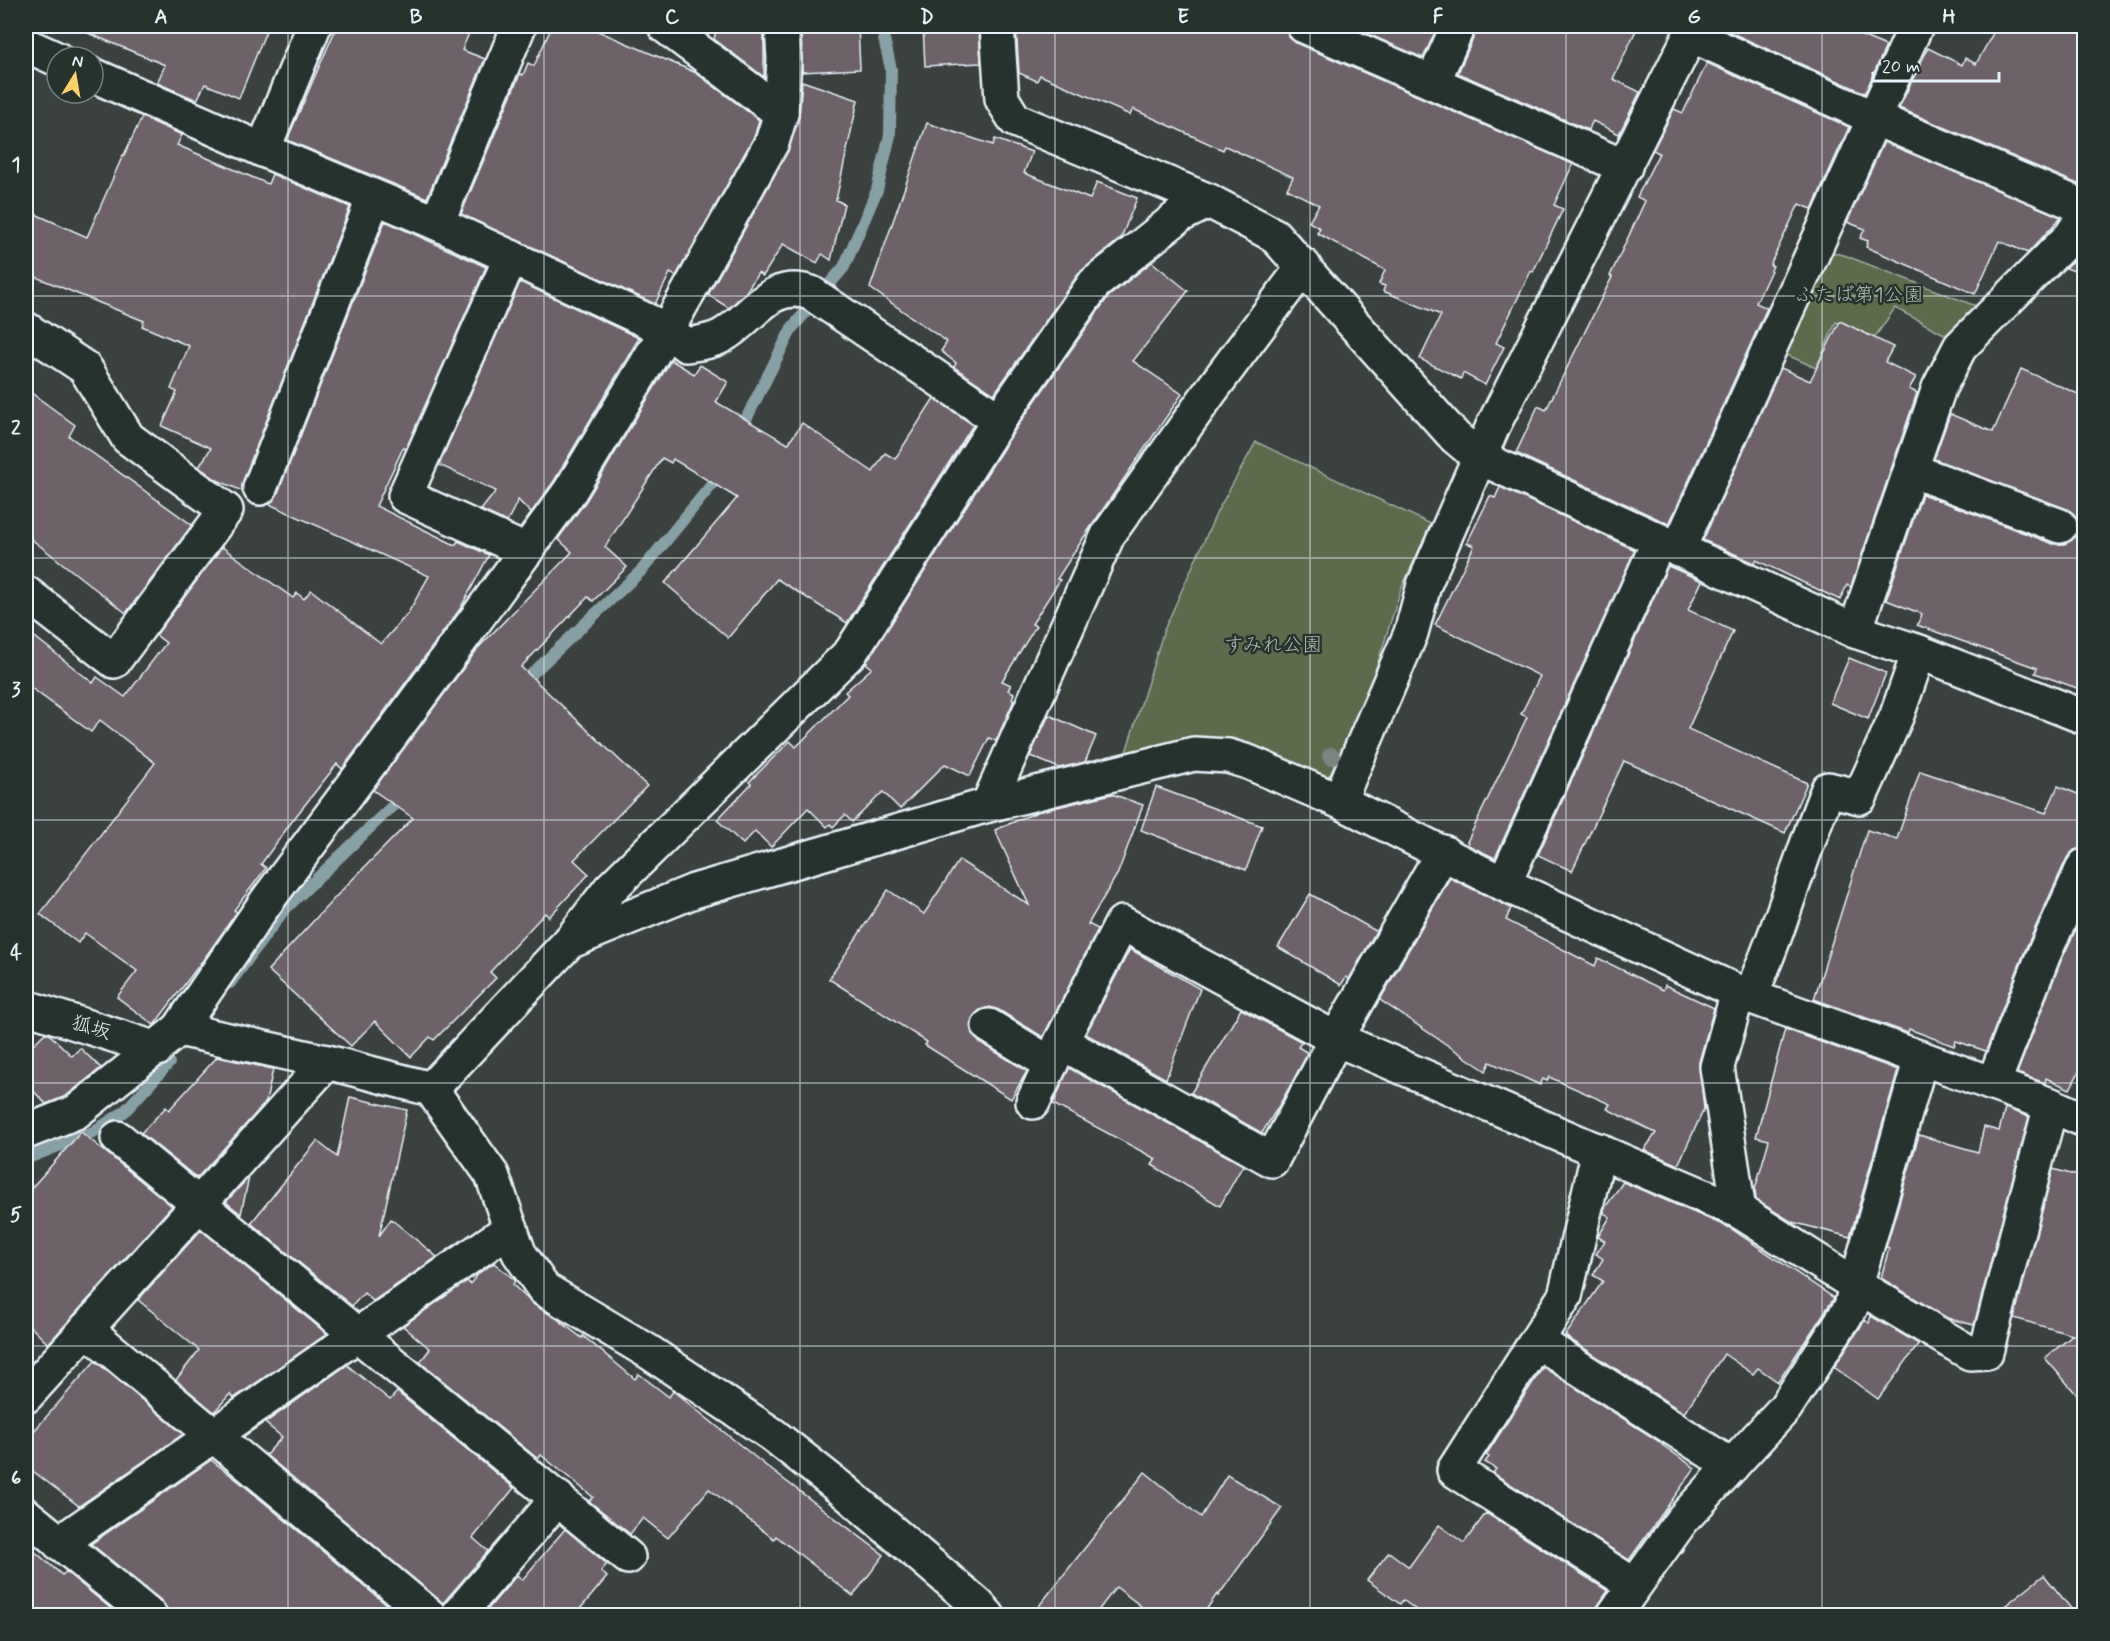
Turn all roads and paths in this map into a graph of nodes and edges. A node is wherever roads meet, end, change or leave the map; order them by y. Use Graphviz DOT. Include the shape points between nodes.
graph roads {
  1 [pos="314,26"];
  2 [pos="519,26"];
  3 [pos="665,26"];
  4 [pos="782,26"];
  5 [pos="997,26"];
  6 [pos="1304,26"];
  7 [pos="1458,26"];
  8 [pos="1916,26"];
  9 [pos="1693,30"];
  10 [pos="26,45"];
  11 [pos="45,54"];
  12 [pos="105,80"];
  13 [pos="1433,82"];
  14 [pos="781,113"];
  15 [pos="1874,118"];
  16 [pos="263,150"];
  17 [pos="1625,166"];
  18 [pos="374,197"];
  19 [pos="1209,201"];
  20 [pos="2085,207"];
  21 [pos="2085,216"];
  22 [pos="437,223"];
  23 [pos="511,257"];
  24 [pos="1304,266"];
  25 [pos="26,329"];
  26 [pos="667,330"];
  27 [pos="999,420"];
  28 [pos="1479,458"];
  29 [pos="1911,470"];
  30 [pos="260,488"];
  31 [pos="2060,526"];
  32 [pos="1668,545"];
  33 [pos="526,552"];
  34 [pos="26,593"];
  35 [pos="1855,631"];
  36 [pos="1919,652"];
  37 [pos="2085,717"];
  38 [pos="1339,801"];
  39 [pos="988,805"];
  40 [pos="1443,852"];
  41 [pos="2081,881"];
  42 [pos="1504,884"];
  43 [pos="569,942"];
  44 [pos="1744,994"];
  45 [pos="26,1007"];
  46 [pos="988,1026"];
  47 [pos="168,1039"];
  48 [pos="1336,1039"];
  49 [pos="1056,1053"];
  50 [pos="1921,1058"];
  51 [pos="327,1062"];
  52 [pos="1993,1084"];
  53 [pos="431,1089"];
  54 [pos="1033,1102"];
  55 [pos="2051,1105"];
  56 [pos="2085,1120"];
  57 [pos="26,1132"];
  58 [pos="118,1138"];
  59 [pos="1599,1150"];
  60 [pos="199,1204"];
  61 [pos="1739,1211"];
  62 [pos="512,1228"];
  63 [pos="1856,1285"];
  64 [pos="86,1329"];
  65 [pos="358,1334"];
  66 [pos="1537,1341"];
  67 [pos="26,1396"];
  68 [pos="212,1435"];
  69 [pos="1732,1466"];
  70 [pos="558,1498"];
  71 [pos="26,1515"];
  72 [pos="59,1543"];
  73 [pos="628,1557"];
  74 [pos="1634,1585"];
  75 [pos="150,1616"];
  76 [pos="430,1616"];
  77 [pos="457,1616"];
  78 [pos="988,1616"];
  79 [pos="1613,1616"];
  1 -- 16 [label="street"];
  2 -- 22 [label="street"];
  3 -- 14 [label="street"];
  4 -- 14 [label="street"];
  5 -- 19 [label="street" via="1002,99 1014,120"];
  6 -- 13 [label="street"];
  7 -- 13 [label="street"];
  8 -- 15 [label="street"];
  9 -- 15 [label="street"];
  9 -- 17 [label="street"];
  10 -- 11 [label="street"];
  12 -- 16 [label="street"];
  13 -- 17 [label="street"];
  14 -- 26 [label="street" via="772,141"];
  15 -- 20 [label="street"];
  15 -- 32 [label="street"];
  16 -- 18 [label="street"];
  17 -- 28 [label="street"];
  18 -- 22 [label="street"];
  18 -- 30 [label="street"];
  19 -- 24 [label="street" via="1274,235"];
  19 -- 27 [label="street" via="1179,216 1094,284"];
  21 -- 29 [label="street" via="2072,236 1960,347 1939,388"];
  22 -- 23 [label="street"];
  23 -- 26 [label="street"];
  23 -- 33 [label="street" via="405,496"];
  24 -- 28 [label="street" via="1455,437"];
  24 -- 39 [label="street" via="1108,535"];
  25 -- 34 [label="street" via="85,368 128,438 226,510 114,660"];
  26 -- 27 [label="street" via="686,345 710,341 724,335 769,298 790,289 820,298"];
  26 -- 33 [label="street" via="570,491"];
  27 -- 43 [label="street" via="851,652 610,888"];
  28 -- 32 [label="street"];
  28 -- 38 [label="street" via="1424,585 1411,633"];
  29 -- 31 [label="street"];
  29 -- 35 [label="street"];
  32 -- 35 [label="street"];
  32 -- 42 [label="street"];
  33 -- 47 [label="street"];
  35 -- 36 [label="street"];
  36 -- 37 [label="street"];
  36 -- 44 [label="street" via="1897,715 1860,797 1828,789 1766,961"];
  38 -- 39 [label="street" via="1248,762 1228,756 1194,754"];
  38 -- 40 [label="street"];
  39 -- 43 [label="street" via="694,891"];
  40 -- 42 [label="street"];
  40 -- 48 [label="street"];
  41 -- 52 [label="street" via="2043,956"];
  42 -- 44 [label="street"];
  43 -- 53 [label="street"];
  44 -- 50 [label="street"];
  44 -- 61 [label="street" via="1717,1067"];
  45 -- 47 [label="street, 狐坂"];
  46 -- 49 [label="street"];
  47 -- 51 [label="street, 狐坂"];
  47 -- 57 [label="street" via="76,1112"];
  48 -- 49 [label="street" via="1272,1160"];
  48 -- 49 [label="street" via="1122,922"];
  48 -- 59 [label="street"];
  49 -- 54 [label="street"];
  50 -- 52 [label="street"];
  50 -- 63 [label="street"];
  51 -- 53 [label="street, 狐坂"];
  51 -- 60 [label="street"];
  52 -- 55 [label="street"];
  53 -- 62 [label="street" via="492,1175"];
  55 -- 56 [label="street"];
  55 -- 63 [label="street" via="1986,1352 1970,1353"];
  58 -- 60 [label="street"];
  59 -- 61 [label="street"];
  59 -- 66 [label="street" via="1565,1296"];
  60 -- 64 [label="street"];
  60 -- 65 [label="street"];
  61 -- 63 [label="street"];
  62 -- 65 [label="street"];
  62 -- 78 [label="street" via="519,1253 544,1289 649,1352 773,1436 844,1491"];
  63 -- 69 [label="street" via="1851,1307 1785,1408"];
  64 -- 67 [label="street"];
  64 -- 68 [label="street"];
  65 -- 68 [label="street"];
  65 -- 70 [label="street"];
  66 -- 69 [label="street"];
  66 -- 74 [label="street" via="1454,1470"];
  68 -- 72 [label="street"];
  68 -- 76 [label="street"];
  69 -- 74 [label="street" via="1682,1520"];
  70 -- 73 [label="street"];
  70 -- 77 [label="street"];
  71 -- 72 [label="street"];
  72 -- 75 [label="street"];
  74 -- 79 [label="street"];
}
